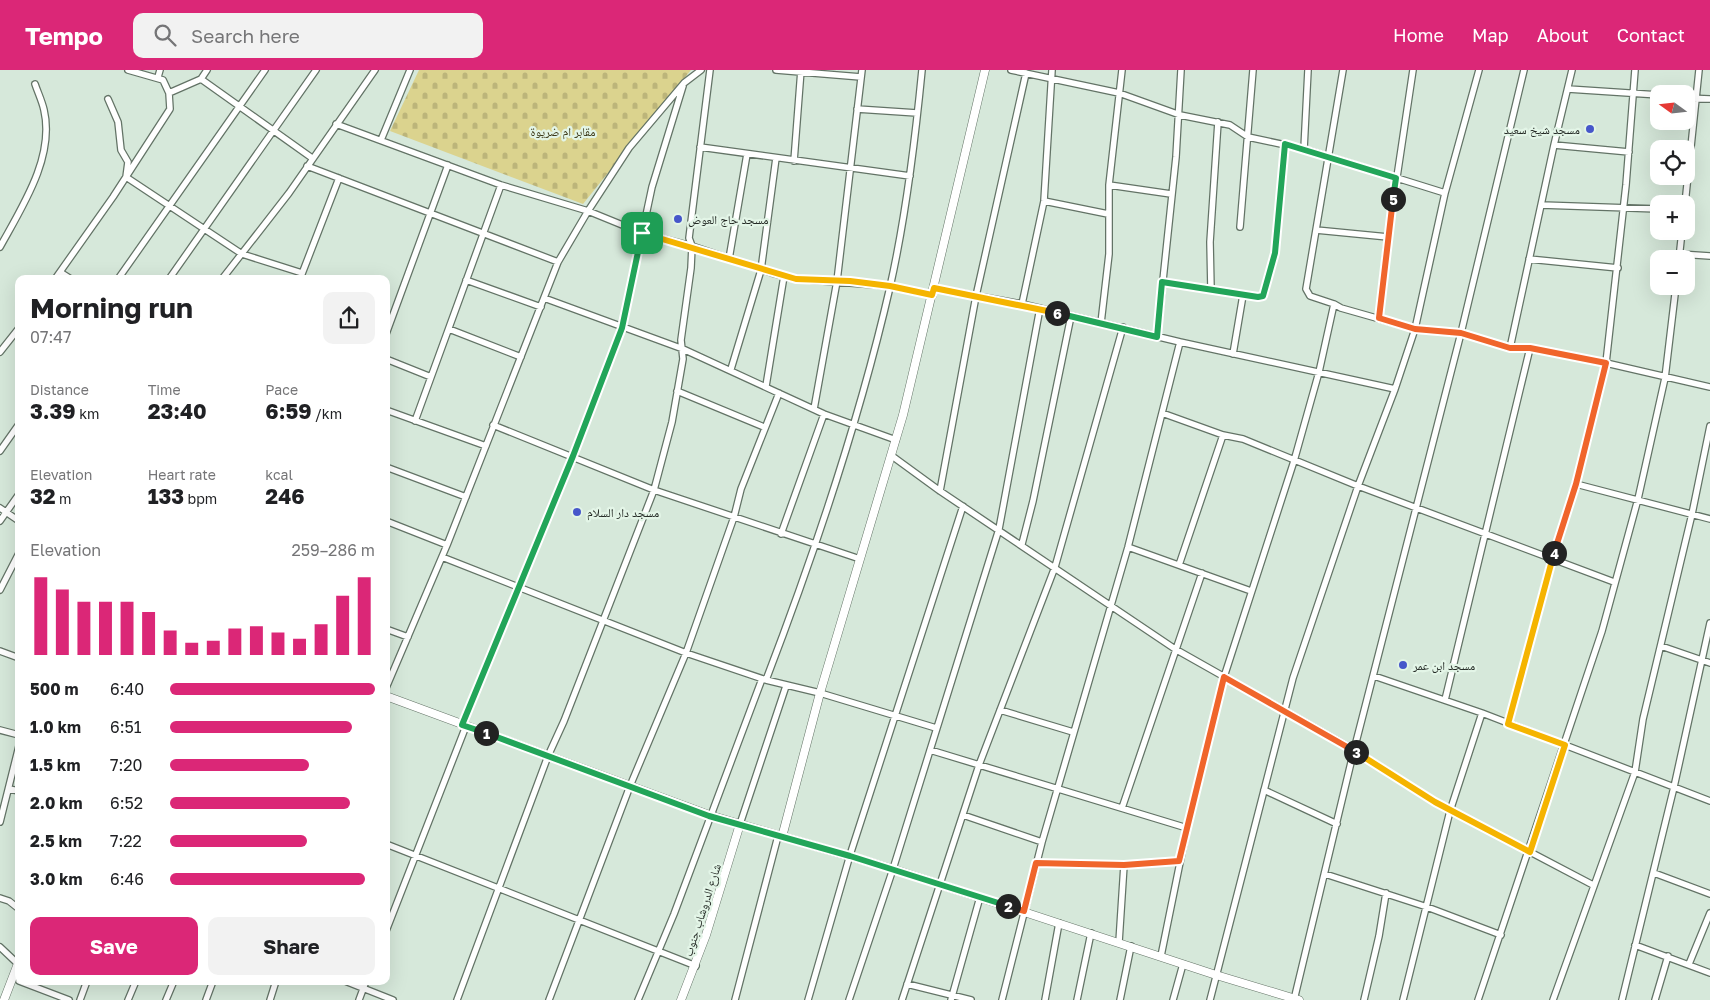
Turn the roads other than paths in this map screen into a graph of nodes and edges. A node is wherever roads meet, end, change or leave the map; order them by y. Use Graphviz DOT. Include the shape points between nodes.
graph roads {
  1 [pos="128,70"];
  2 [pos="160,70"];
  3 [pos="207,70"];
  4 [pos="265,70"];
  5 [pos="316,70"];
  6 [pos="375,70"];
  7 [pos="410,70"];
  8 [pos="701,70"];
  9 [pos="710,70"];
  10 [pos="776,70"];
  11 [pos="862,70"];
  12 [pos="922,70"];
  13 [pos="985,70"];
  14 [pos="1011,70"];
  15 [pos="1052,70"];
  16 [pos="1122,70"];
  17 [pos="1181,70"];
  18 [pos="1253,70"];
  19 [pos="1308,70"];
  20 [pos="1342,70"];
  21 [pos="1413,70"];
  22 [pos="1479,70"];
  23 [pos="1524,70"];
  24 [pos="1572,70"];
  25 [pos="1635,70"];
  26 [pos="1699,70"];
  27 [pos="801,71"];
  28 [pos="1026,74"];
  29 [pos="158,77"];
  30 [pos="862,78"];
  31 [pos="1052,78"];
  32 [pos="201,79"];
  33 [pos="684,83"];
  34 [pos="35,84"];
  35 [pos="1568,89"];
  36 [pos="1695,92"];
  37 [pos="169,93"];
  38 [pos="1120,93"];
  39 [pos="1634,93"];
  40 [pos="1650,94"];
  41 [pos="1695,98"];
  42 [pos="108,99"];
  43 [pos="1710,99"];
  44 [pos="239,106"];
  45 [pos="857,109"];
  46 [pos="918,113"];
  47 [pos="1180,115"];
  48 [pos="1218,122"];
  49 [pos="336,124"];
  50 [pos="1691,130"];
  51 [pos="274,131"];
  52 [pos="1248,136"];
  53 [pos="381,140"];
  54 [pos="1285,144"];
  55 [pos="1554,144"];
  56 [pos="700,147"];
  57 [pos="1304,149"];
  58 [pos="1629,152"];
  59 [pos="747,154"];
  60 [pos="312,158"];
  61 [pos="776,158"];
  62 [pos="1330,158"];
  63 [pos="794,161"];
  64 [pos="448,165"];
  65 [pos="307,166"];
  66 [pos="850,169"];
  67 [pos="910,176"];
  68 [pos="126,177"];
  69 [pos="339,178"];
  70 [pos="1396,178"];
  71 [pos="501,185"];
  72 [pos="1109,185"];
  73 [pos="1445,193"];
  74 [pos="1171,194"];
  75 [pos="1686,195"];
  76 [pos="1044,201"];
  77 [pos="170,205"];
  78 [pos="1541,205"];
  79 [pos="1622,208"];
  80 [pos="1650,209"];
  81 [pos="588,211"];
  82 [pos="431,214"];
  83 [pos="1108,214"];
  84 [pos="1240,227"];
  85 [pos="205,229"];
  86 [pos="1316,230"];
  87 [pos="642,233"];
  88 [pos="483,234"];
  89 [pos="1388,237"];
  90 [pos="0,246"];
  91 [pos="692,246"];
  92 [pos="242,254"];
  93 [pos="1695,256"];
  94 [pos="1710,256"];
  95 [pos="729,259"];
  96 [pos="1529,259"];
  97 [pos="558,262"];
  98 [pos="1618,268"];
  99 [pos="761,270"];
  100 [pos="60,272"];
  101 [pos="58,275"];
  102 [pos="65,275"];
  103 [pos="121,275"];
  104 [pos="173,275"];
  105 [pos="225,275"];
  106 [pos="298,275"];
  107 [pos="301,275"];
  108 [pos="784,276"];
  109 [pos="466,280"];
  110 [pos="837,281"];
  111 [pos="1162,282"];
  112 [pos="890,286"];
  113 [pos="1211,290"];
  114 [pos="933,292"];
  115 [pos="1243,295"];
  116 [pos="1675,295"];
  117 [pos="976,296"];
  118 [pos="544,298"];
  119 [pos="1022,304"];
  120 [pos="1334,304"];
  121 [pos="541,307"];
  122 [pos="1040,308"];
  123 [pos="1071,316"];
  124 [pos="1379,318"];
  125 [pos="390,323"];
  126 [pos="1101,323"];
  127 [pos="1123,327"];
  128 [pos="622,328"];
  129 [pos="449,329"];
  130 [pos="1415,329"];
  131 [pos="15,333"];
  132 [pos="1461,333"];
  133 [pos="1157,337"];
  134 [pos="1180,342"];
  135 [pos="1510,348"];
  136 [pos="1530,348"];
  137 [pos="683,349"];
  138 [pos="0,352"];
  139 [pos="1233,354"];
  140 [pos="521,358"];
  141 [pos="390,361"];
  142 [pos="1606,363"];
  143 [pos="731,369"];
  144 [pos="1319,372"];
  145 [pos="431,377"];
  146 [pos="1665,378"];
  147 [pos="766,386"];
  148 [pos="1710,387"];
  149 [pos="1395,389"];
  150 [pos="677,391"];
  151 [pos="779,393"];
  152 [pos="814,409"];
  153 [pos="390,411"];
  154 [pos="1162,413"];
  155 [pos="824,414"];
  156 [pos="415,420"];
  157 [pos="855,424"];
  158 [pos="493,425"];
  159 [pos="1710,426"];
  160 [pos="764,427"];
  161 [pos="15,430"];
  162 [pos="1223,434"];
  163 [pos="896,440"];
  164 [pos="486,446"];
  165 [pos="0,451"];
  166 [pos="573,456"];
  167 [pos="892,456"];
  168 [pos="1294,461"];
  169 [pos="390,468"];
  170 [pos="1576,484"];
  171 [pos="1358,486"];
  172 [pos="654,490"];
  173 [pos="940,491"];
  174 [pos="466,497"];
  175 [pos="1638,499"];
  176 [pos="15,500"];
  177 [pos="963,506"];
  178 [pos="0,508"];
  179 [pos="1418,508"];
  180 [pos="6,512"];
  181 [pos="1692,514"];
  182 [pos="15,518"];
  183 [pos="734,518"];
  184 [pos="1710,519"];
  185 [pos="0,520"];
  186 [pos="390,524"];
  187 [pos="999,529"];
  188 [pos="781,534"];
  189 [pos="1485,534"];
  190 [pos="1022,544"];
  191 [pos="816,545"];
  192 [pos="447,546"];
  193 [pos="1128,547"];
  194 [pos="442,557"];
  195 [pos="860,559"];
  196 [pos="1552,559"];
  197 [pos="15,560"];
  198 [pos="1179,564"];
  199 [pos="1055,567"];
  200 [pos="1202,573"];
  201 [pos="1614,582"];
  202 [pos="519,588"];
  203 [pos="0,590"];
  204 [pos="1251,591"];
  205 [pos="1111,605"];
  206 [pos="602,620"];
  207 [pos="1710,623"];
  208 [pos="390,630"];
  209 [pos="408,637"];
  210 [pos="1661,646"];
  211 [pos="1175,649"];
  212 [pos="0,651"];
  213 [pos="686,653"];
  214 [pos="15,657"];
  215 [pos="1702,659"];
  216 [pos="1710,663"];
  217 [pos="1374,676"];
  218 [pos="1224,677"];
  219 [pos="390,679"];
  220 [pos="764,680"];
  221 [pos="786,686"];
  222 [pos="820,693"];
  223 [pos="390,698"];
  224 [pos="1445,700"];
  225 [pos="1000,710"];
  226 [pos="1283,712"];
  227 [pos="1482,713"];
  228 [pos="894,714"];
  229 [pos="1508,724"];
  230 [pos="464,726"];
  231 [pos="936,728"];
  232 [pos="0,730"];
  233 [pos="1073,732"];
  234 [pos="15,735"];
  235 [pos="1565,745"];
  236 [pos="930,750"];
  237 [pos="1354,750"];
  238 [pos="548,756"];
  239 [pos="15,763"];
  240 [pos="978,765"];
  241 [pos="1635,772"];
  242 [pos="630,786"];
  243 [pos="1057,788"];
  244 [pos="1674,788"];
  245 [pos="9,789"];
  246 [pos="15,790"];
  247 [pos="1264,790"];
  248 [pos="1710,801"];
  249 [pos="1122,808"];
  250 [pos="1450,811"];
  251 [pos="963,815"];
  252 [pos="709,816"];
  253 [pos="0,822"];
  254 [pos="740,824"];
  255 [pos="1337,824"];
  256 [pos="1187,828"];
  257 [pos="780,836"];
  258 [pos="1042,842"];
  259 [pos="390,846"];
  260 [pos="1530,852"];
  261 [pos="417,856"];
  262 [pos="850,856"];
  263 [pos="1179,861"];
  264 [pos="1036,863"];
  265 [pos="1124,865"];
  266 [pos="893,869"];
  267 [pos="1654,873"];
  268 [pos="1325,874"];
  269 [pos="941,884"];
  270 [pos="1593,885"];
  271 [pos="500,887"];
  272 [pos="1386,893"];
  273 [pos="1710,894"];
  274 [pos="980,897"];
  275 [pos="0,898"];
  276 [pos="15,905"];
  277 [pos="1427,907"];
  278 [pos="1024,911"];
  279 [pos="1710,913"];
  280 [pos="581,920"];
  281 [pos="390,922"];
  282 [pos="1059,922"];
  283 [pos="1091,933"];
  284 [pos="1501,935"];
  285 [pos="1119,942"];
  286 [pos="1635,945"];
  287 [pos="1131,946"];
  288 [pos="0,947"];
  289 [pos="659,951"];
  290 [pos="1161,956"];
  291 [pos="1668,956"];
  292 [pos="15,960"];
  293 [pos="1183,964"];
  294 [pos="1689,964"];
  295 [pos="696,966"];
  296 [pos="1710,973"];
  297 [pos="1216,975"];
  298 [pos="15,983"];
  299 [pos="907,984"];
  300 [pos="30,985"];
  301 [pos="86,985"];
  302 [pos="134,985"];
  303 [pos="172,985"];
  304 [pos="212,985"];
  305 [pos="275,985"];
  306 [pos="354,985"];
  307 [pos="364,985"];
  308 [pos="363,989"];
  309 [pos="952,998"];
  310 [pos="1295,999"];
  311 [pos="4,1000"];
  312 [pos="69,1000"];
  313 [pos="80,1000"];
  314 [pos="128,1000"];
  315 [pos="166,1000"];
  316 [pos="206,1000"];
  317 [pos="270,1000"];
  318 [pos="359,1000"];
  319 [pos="393,1000"];
  320 [pos="457,1000"];
  321 [pos="549,1000"];
  322 [pos="638,1000"];
  323 [pos="681,1000"];
  324 [pos="735,1000"];
  325 [pos="808,1000"];
  326 [pos="849,1000"];
  327 [pos="902,1000"];
  328 [pos="971,1000"];
  329 [pos="1002,1000"];
  330 [pos="1045,1000"];
  331 [pos="1077,1000"];
  332 [pos="1120,1000"];
  333 [pos="1173,1000"];
  334 [pos="1210,1000"];
  335 [pos="1364,1000"];
  336 [pos="1404,1000"];
  337 [pos="1478,1000"];
  338 [pos="1553,1000"];
  339 [pos="1622,1000"];
  340 [pos="1654,1000"];
  1 -- 29 [label="street"];
  2 -- 29 [label="street"];
  3 -- 32 [label="street"];
  4 -- 44 [label="street"];
  5 -- 51 [label="street"];
  6 -- 49 [label="street"];
  7 -- 53 [label="street"];
  8 -- 33 [label="street"];
  9 -- 56 [label="street"];
  10 -- 27 [label="street"];
  11 -- 30 [label="street"];
  12 -- 46 [label="street"];
  13 -- 114 [label="street"];
  14 -- 28 [label="street"];
  15 -- 31 [label="street"];
  16 -- 38 [label="street"];
  17 -- 47 [label="street"];
  18 -- 52 [label="street"];
  19 -- 57 [label="street"];
  20 -- 62 [label="street"];
  21 -- 70 [label="street"];
  22 -- 73 [label="street"];
  23 -- 132 [label="street"];
  24 -- 35 [label="street"];
  25 -- 39 [label="street"];
  26 -- 36 [label="street"];
  27 -- 30 [label="street"];
  27 -- 63 [label="street"];
  28 -- 31 [label="street"];
  28 -- 117 [label="street"];
  29 -- 37 [label="street"];
  30 -- 45 [label="street"];
  31 -- 38 [label="street"];
  31 -- 76 [label="street"];
  32 -- 37 [label="street"];
  32 -- 44 [label="street"];
  33 -- 81 [label="street" via="630,148"];
  33 -- 87 [label="street" via="654,180"];
  34 -- 90 [label="street" via="44,112 45,144 36,177"];
  35 -- 39 [label="street"];
  35 -- 55 [label="street"];
  37 -- 68 [label="street" via="167,116"];
  38 -- 47 [label="street"];
  38 -- 72 [label="street"];
  39 -- 40 [label="street"];
  39 -- 58 [label="street"];
  41 -- 43 [label="street"];
  42 -- 68 [label="street" via="118,122 121,150 128,162"];
  44 -- 51 [label="street"];
  44 -- 77 [label="street"];
  45 -- 46 [label="street"];
  45 -- 66 [label="street"];
  46 -- 67 [label="street"];
  47 -- 48 [label="street"];
  47 -- 74 [label="street"];
  48 -- 52 [label="street"];
  48 -- 113 [label="street" via="1210,242"];
  49 -- 53 [label="street"];
  49 -- 60 [label="street"];
  50 -- 75 [label="street"];
  51 -- 60 [label="street"];
  51 -- 85 [label="street"];
  52 -- 54 [label="street"];
  52 -- 84 [label="street"];
  53 -- 64 [label="street"];
  54 -- 57 [label="street"];
  54 -- 115 [label="street" via="1275,253 1265,291 1258,297"];
  55 -- 58 [label="street"];
  55 -- 78 [label="street"];
  56 -- 59 [label="street"];
  56 -- 91 [label="street" via="690,238"];
  57 -- 62 [label="street"];
  58 -- 79 [label="street"];
  59 -- 61 [label="street"];
  59 -- 95 [label="street"];
  60 -- 65 [label="street"];
  61 -- 63 [label="street"];
  61 -- 99 [label="street"];
  62 -- 70 [label="street"];
  62 -- 86 [label="street"];
  63 -- 66 [label="street"];
  64 -- 71 [label="street"];
  64 -- 82 [label="street"];
  65 -- 69 [label="street"];
  65 -- 92 [label="street"];
  66 -- 67 [label="street"];
  66 -- 110 [label="street"];
  67 -- 112 [label="street"];
  68 -- 77 [label="street"];
  68 -- 100 [label="street"];
  69 -- 82 [label="street"];
  69 -- 107 [label="street"];
  70 -- 73 [label="street"];
  70 -- 89 [label="street"];
  71 -- 81 [label="street"];
  71 -- 88 [label="street"];
  72 -- 74 [label="street"];
  72 -- 83 [label="street"];
  73 -- 130 [label="street"];
  74 -- 111 [label="street"];
  76 -- 83 [label="street"];
  76 -- 119 [label="street"];
  77 -- 85 [label="street"];
  77 -- 103 [label="street"];
  78 -- 79 [label="street"];
  78 -- 96 [label="street"];
  79 -- 80 [label="street"];
  79 -- 98 [label="street"];
  81 -- 87 [label="street"];
  81 -- 97 [label="street"];
  82 -- 88 [label="street"];
  82 -- 125 [label="street"];
  83 -- 126 [label="street" via="1109,254"];
  85 -- 92 [label="street"];
  85 -- 104 [label="street"];
  86 -- 89 [label="street"];
  86 -- 120 [label="street" via="1306,289 1310,296"];
  87 -- 91 [label="street"];
  87 -- 128 [label="street"];
  88 -- 97 [label="street"];
  88 -- 109 [label="street"];
  89 -- 124 [label="street"];
  91 -- 95 [label="street"];
  91 -- 137 [label="street" via="681,335"];
  92 -- 105 [label="street"];
  92 -- 106 [label="street"];
  93 -- 94 [label="street"];
  95 -- 99 [label="street"];
  96 -- 98 [label="street"];
  96 -- 135 [label="street"];
  97 -- 118 [label="street"];
  98 -- 142 [label="street"];
  99 -- 108 [label="street"];
  99 -- 143 [label="street"];
  100 -- 101 [label="street"];
  100 -- 102 [label="street"];
  108 -- 110 [label="street"];
  108 -- 147 [label="street"];
  109 -- 121 [label="street"];
  109 -- 129 [label="street"];
  110 -- 112 [label="street"];
  110 -- 152 [label="street"];
  111 -- 113 [label="street"];
  111 -- 133 [label="street"];
  112 -- 114 [label="street"];
  112 -- 157 [label="street"];
  113 -- 115 [label="street"];
  114 -- 117 [label="street"];
  114 -- 163 [label="street"];
  115 -- 139 [label="street"];
  116 -- 146 [label="street"];
  117 -- 119 [label="street"];
  117 -- 173 [label="street"];
  118 -- 121 [label="street"];
  118 -- 128 [label="street"];
  119 -- 122 [label="street"];
  120 -- 124 [label="street"];
  120 -- 144 [label="street"];
  121 -- 140 [label="street"];
  122 -- 123 [label="street"];
  122 -- 187 [label="street"];
  123 -- 126 [label="street"];
  123 -- 190 [label="street"];
  124 -- 130 [label="street"];
  126 -- 127 [label="street"];
  127 -- 133 [label="street"];
  127 -- 199 [label="street"];
  128 -- 137 [label="street"];
  128 -- 166 [label="street"];
  129 -- 140 [label="street"];
  129 -- 145 [label="street"];
  130 -- 132 [label="street"];
  130 -- 149 [label="street"];
  131 -- 138 [label="street"];
  132 -- 135 [label="street"];
  132 -- 179 [label="street"];
  133 -- 134 [label="street"];
  134 -- 139 [label="street"];
  134 -- 154 [label="street"];
  135 -- 136 [label="street"];
  136 -- 142 [label="street"];
  136 -- 189 [label="street"];
  137 -- 143 [label="street"];
  137 -- 150 [label="street"];
  139 -- 144 [label="street"];
  140 -- 158 [label="street"];
  141 -- 145 [label="street"];
  142 -- 146 [label="street"];
  142 -- 170 [label="street"];
  143 -- 147 [label="street"];
  144 -- 149 [label="street"];
  144 -- 168 [label="street"];
  145 -- 156 [label="street"];
  146 -- 148 [label="street"];
  146 -- 175 [label="street"];
  147 -- 151 [label="street"];
  149 -- 171 [label="street"];
  150 -- 160 [label="street"];
  150 -- 172 [label="street"];
  151 -- 152 [label="street"];
  151 -- 160 [label="street"];
  152 -- 155 [label="street"];
  153 -- 156 [label="street"];
  154 -- 162 [label="street"];
  154 -- 193 [label="street"];
  155 -- 157 [label="street"];
  155 -- 188 [label="street"];
  156 -- 164 [label="street"];
  157 -- 163 [label="street"];
  157 -- 191 [label="street"];
  158 -- 164 [label="street"];
  158 -- 166 [label="street"];
  159 -- 181 [label="street"];
  160 -- 183 [label="street"];
  161 -- 165 [label="street"];
  162 -- 168 [label="street"];
  162 -- 198 [label="street"];
  163 -- 167 [label="street"];
  164 -- 174 [label="street"];
  166 -- 172 [label="street"];
  166 -- 202 [label="street"];
  167 -- 173 [label="street"];
  167 -- 195 [label="street"];
  168 -- 171 [label="street"];
  168 -- 204 [label="street"];
  169 -- 174 [label="street"];
  170 -- 175 [label="street"];
  170 -- 196 [label="street"];
  171 -- 179 [label="street"];
  171 -- 226 [label="street"];
  172 -- 183 [label="street"];
  172 -- 206 [label="street"];
  173 -- 177 [label="street"];
  174 -- 192 [label="street"];
  175 -- 181 [label="street"];
  175 -- 201 [label="street"];
  176 -- 180 [label="street"];
  177 -- 187 [label="street"];
  177 -- 228 [label="street"];
  178 -- 180 [label="street"];
  179 -- 189 [label="street"];
  179 -- 217 [label="street"];
  180 -- 182 [label="street"];
  180 -- 185 [label="street"];
  181 -- 184 [label="street"];
  181 -- 210 [label="street"];
  183 -- 188 [label="street"];
  183 -- 213 [label="street"];
  186 -- 192 [label="street"];
  187 -- 190 [label="street"];
  187 -- 231 [label="street"];
  188 -- 191 [label="street"];
  189 -- 196 [label="street"];
  189 -- 224 [label="street"];
  190 -- 199 [label="street"];
  191 -- 195 [label="street"];
  191 -- 220 [label="street"];
  192 -- 194 [label="street"];
  193 -- 198 [label="street"];
  193 -- 205 [label="street"];
  194 -- 202 [label="street"];
  194 -- 209 [label="street"];
  195 -- 222 [label="street"];
  196 -- 201 [label="street"];
  196 -- 229 [label="street"];
  197 -- 203 [label="street"];
  198 -- 200 [label="street"];
  199 -- 205 [label="street"];
  199 -- 225 [label="street"];
  200 -- 204 [label="street"];
  200 -- 211 [label="street"];
  201 -- 235 [label="street" via="1602,631"];
  202 -- 206 [label="street"];
  202 -- 230 [label="street"];
  204 -- 218 [label="street"];
  205 -- 211 [label="street"];
  205 -- 233 [label="street"];
  206 -- 213 [label="street"];
  206 -- 238 [label="street"];
  207 -- 215 [label="street"];
  208 -- 209 [label="street"];
  209 -- 219 [label="street"];
  210 -- 215 [label="street"];
  210 -- 241 [label="street" via="1643,719"];
  211 -- 218 [label="street"];
  211 -- 249 [label="street"];
  212 -- 214 [label="street"];
  213 -- 220 [label="street"];
  213 -- 242 [label="street"];
  215 -- 216 [label="street"];
  215 -- 244 [label="street"];
  217 -- 224 [label="street"];
  217 -- 237 [label="street"];
  218 -- 226 [label="street"];
  218 -- 256 [label="street"];
  220 -- 221 [label="street"];
  220 -- 252 [label="street"];
  221 -- 222 [label="street"];
  221 -- 254 [label="street"];
  222 -- 228 [label="street"];
  222 -- 257 [label="street"];
  223 -- 230 [label="street"];
  224 -- 227 [label="street"];
  225 -- 233 [label="street"];
  225 -- 240 [label="street"];
  226 -- 237 [label="street"];
  226 -- 247 [label="street"];
  227 -- 229 [label="street"];
  227 -- 250 [label="street"];
  228 -- 231 [label="street"];
  228 -- 262 [label="street"];
  229 -- 235 [label="street"];
  230 -- 238 [label="street"];
  230 -- 261 [label="street"];
  231 -- 236 [label="street"];
  232 -- 234 [label="street"];
  233 -- 243 [label="street"];
  235 -- 241 [label="street"];
  235 -- 260 [label="street"];
  236 -- 240 [label="street"];
  236 -- 266 [label="street"];
  237 -- 250 [label="street"];
  237 -- 255 [label="street"];
  238 -- 242 [label="street"];
  238 -- 271 [label="street"];
  239 -- 245 [label="street"];
  240 -- 243 [label="street"];
  240 -- 251 [label="street"];
  241 -- 244 [label="street"];
  241 -- 270 [label="street"];
  242 -- 252 [label="street"];
  242 -- 280 [label="street"];
  243 -- 249 [label="street"];
  243 -- 258 [label="street"];
  244 -- 248 [label="street"];
  244 -- 267 [label="street"];
  245 -- 246 [label="street"];
  245 -- 253 [label="street"];
  247 -- 255 [label="street"];
  247 -- 297 [label="street"];
  249 -- 256 [label="street"];
  250 -- 260 [label="street"];
  250 -- 277 [label="street"];
  251 -- 258 [label="street"];
  251 -- 269 [label="street"];
  252 -- 254 [label="street"];
  252 -- 289 [label="street"];
  254 -- 257 [label="street"];
  254 -- 295 [label="street, شارع الدروشاب جنوب"];
  255 -- 268 [label="street"];
  256 -- 263 [label="street"];
  257 -- 262 [label="street"];
  257 -- 324 [label="street"];
  258 -- 264 [label="street"];
  259 -- 261 [label="street"];
  260 -- 270 [label="street"];
  260 -- 284 [label="street"];
  261 -- 271 [label="street"];
  261 -- 281 [label="street"];
  262 -- 266 [label="street"];
  262 -- 325 [label="street"];
  263 -- 265 [label="street"];
  263 -- 290 [label="street"];
  264 -- 265 [label="street"];
  264 -- 278 [label="street"];
  265 -- 285 [label="street"];
  266 -- 269 [label="street"];
  266 -- 326 [label="street"];
  267 -- 273 [label="street"];
  267 -- 286 [label="street"];
  268 -- 272 [label="street"];
  268 -- 310 [label="street"];
  269 -- 274 [label="street"];
  269 -- 299 [label="street"];
  270 -- 338 [label="street"];
  271 -- 280 [label="street"];
  271 -- 320 [label="street"];
  272 -- 277 [label="street"];
  272 -- 335 [label="street"];
  274 -- 278 [label="street"];
  274 -- 309 [label="street"];
  275 -- 276 [label="street"];
  277 -- 284 [label="street"];
  277 -- 336 [label="street"];
  278 -- 282 [label="street"];
  278 -- 329 [label="street"];
  279 -- 294 [label="street"];
  280 -- 289 [label="street"];
  280 -- 321 [label="street"];
  282 -- 283 [label="street"];
  282 -- 330 [label="street"];
  283 -- 285 [label="street"];
  283 -- 331 [label="street"];
  284 -- 337 [label="street"];
  285 -- 287 [label="street"];
  286 -- 291 [label="street"];
  286 -- 339 [label="street"];
  287 -- 290 [label="street"];
  287 -- 332 [label="street"];
  288 -- 292 [label="street"];
  289 -- 295 [label="street"];
  289 -- 322 [label="street"];
  290 -- 293 [label="street"];
  291 -- 294 [label="street"];
  291 -- 340 [label="street"];
  293 -- 297 [label="street"];
  293 -- 333 [label="street"];
  294 -- 296 [label="street"];
  295 -- 323 [label="street, شارع الدروشاب جنوب"];
  297 -- 310 [label="street"];
  297 -- 334 [label="street"];
  298 -- 311 [label="street"];
  299 -- 309 [label="street"];
  299 -- 327 [label="street"];
  300 -- 312 [label="street"];
  301 -- 313 [label="street"];
  302 -- 314 [label="street"];
  303 -- 315 [label="street"];
  304 -- 316 [label="street"];
  305 -- 317 [label="street"];
  306 -- 308 [label="street"];
  307 -- 308 [label="street"];
  308 -- 318 [label="street"];
  308 -- 319 [label="street"];
  309 -- 328 [label="street"];
}
